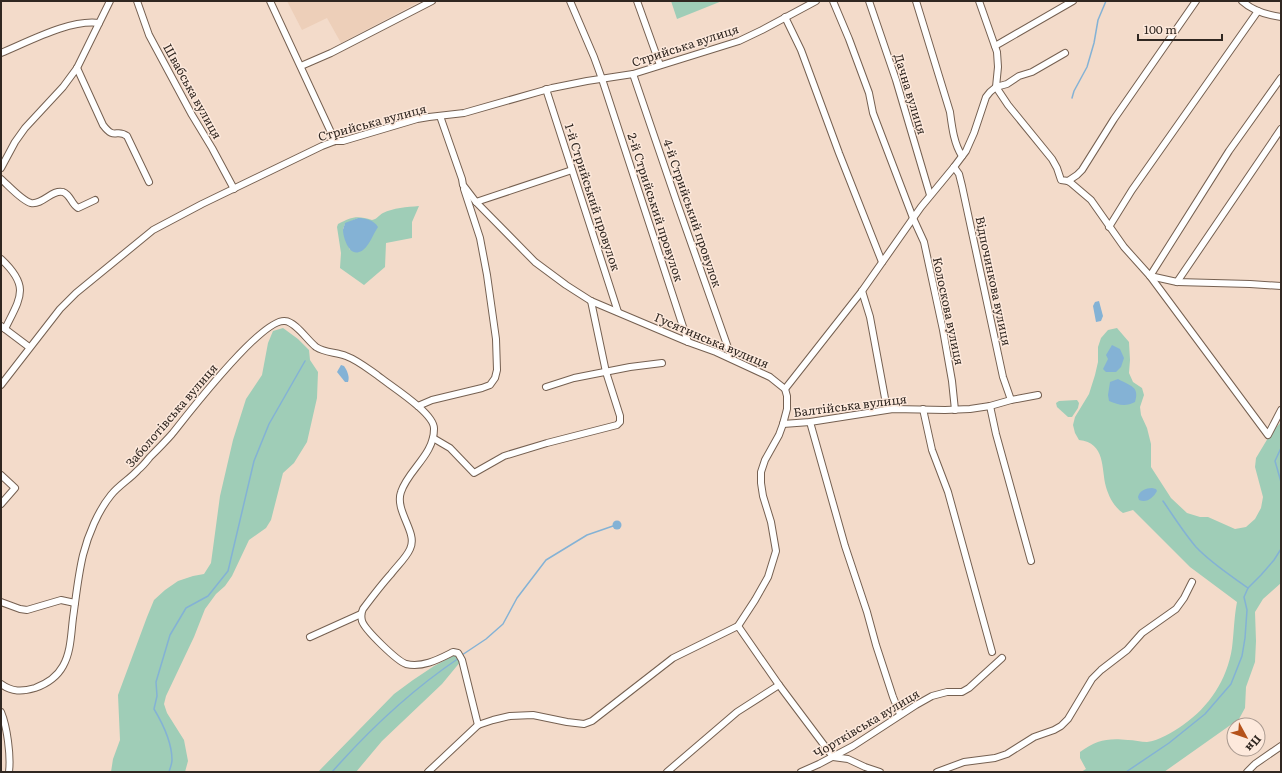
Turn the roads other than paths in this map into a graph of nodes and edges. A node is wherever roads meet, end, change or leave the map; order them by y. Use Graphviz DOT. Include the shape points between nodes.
graph roads {
  1 [pos="110,1"];
  2 [pos="137,1"];
  3 [pos="270,1"];
  4 [pos="432,1"];
  5 [pos="570,1"];
  6 [pos="637,1"];
  7 [pos="816,1"];
  8 [pos="833,1"];
  9 [pos="869,1"];
  10 [pos="916,1"];
  11 [pos="979,1"];
  12 [pos="1073,1"];
  13 [pos="1196,1"];
  14 [pos="1242,1"];
  15 [pos="1258,11"];
  16 [pos="785,17"];
  17 [pos="1281,17"];
  18 [pos="99,23"];
  19 [pos="995,46"];
  20 [pos="1065,53"];
  21 [pos="1,54"];
  22 [pos="660,65"];
  23 [pos="301,66"];
  24 [pos="77,68"];
  25 [pos="633,74"];
  26 [pos="1281,78"];
  27 [pos="602,79"];
  28 [pos="996,87"];
  29 [pos="546,89"];
  30 [pos="440,116"];
  31 [pos="1281,129"];
  32 [pos="335,141"];
  33 [pos="962,156"];
  34 [pos="954,167"];
  35 [pos="1,168"];
  36 [pos="572,170"];
  37 [pos="1,179"];
  38 [pos="1068,181"];
  39 [pos="149,182"];
  40 [pos="463,185"];
  41 [pos="234,189"];
  42 [pos="930,195"];
  43 [pos="95,200"];
  44 [pos="476,202"];
  45 [pos="913,218"];
  46 [pos="1109,227"];
  47 [pos="1,259"];
  48 [pos="882,262"];
  49 [pos="1150,276"];
  50 [pos="1177,282"];
  51 [pos="1281,286"];
  52 [pos="862,291"];
  53 [pos="591,302"];
  54 [pos="618,312"];
  55 [pos="3,328"];
  56 [pos="688,342"];
  57 [pos="29,347"];
  58 [pos="732,359"];
  59 [pos="662,363"];
  60 [pos="606,372"];
  61 [pos="1,385"];
  62 [pos="546,387"];
  63 [pos="785,389"];
  64 [pos="1038,396"];
  65 [pos="1011,400"];
  66 [pos="418,406"];
  67 [pos="990,406"];
  68 [pos="887,409"];
  69 [pos="923,409"];
  70 [pos="955,410"];
  71 [pos="1281,410"];
  72 [pos="810,422"];
  73 [pos="783,424"];
  74 [pos="433,438"];
  75 [pos="1,475"];
  76 [pos="1,504"];
  77 [pos="1031,561"];
  78 [pos="1192,582"];
  79 [pos="1,602"];
  80 [pos="75,603"];
  81 [pos="361,614"];
  82 [pos="738,626"];
  83 [pos="310,637"];
  84 [pos="992,652"];
  85 [pos="1002,658"];
  86 [pos="1,684"];
  87 [pos="779,685"];
  88 [pos="1,712"];
  89 [pos="900,714"];
  90 [pos="478,725"];
  91 [pos="1281,746"];
  92 [pos="833,756"];
  93 [pos="9,772"];
  94 [pos="428,772"];
  95 [pos="666,772"];
  96 [pos="801,772"];
  97 [pos="880,772"];
  98 [pos="937,772"];
  99 [pos="1247,772"];
  1 -- 18 [label="street"];
  2 -- 41 [label="street, Швабська вулиця" via="149,35"];
  3 -- 23 [label="street"];
  4 -- 23 [label="street"];
  5 -- 27 [label="street, 2-й Стрийський провулок"];
  6 -- 22 [label="street"];
  7 -- 16 [label="street, Стрийська вулиця"];
  8 -- 45 [label="street, Колоскова вулиця"];
  9 -- 42 [label="street, Дачна вулиця" via="896,80"];
  10 -- 33 [label="street"];
  11 -- 19 [label="street"];
  12 -- 19 [label="street"];
  13 -- 38 [label="street" via="1082,170"];
  14 -- 15 [label="street"];
  15 -- 17 [label="street"];
  15 -- 46 [label="street" via="1132,190"];
  16 -- 22 [label="street, Стрийська вулиця" via="739,41"];
  16 -- 48 [label="street" via="801,50"];
  18 -- 21 [label="street" via="87,22 66,26"];
  18 -- 24 [label="street"];
  19 -- 28 [label="street" via="998,67"];
  20 -- 28 [label="street" via="1032,72"];
  22 -- 25 [label="street, Стрийська вулиця"];
  23 -- 32 [label="street"];
  24 -- 35 [label="street" via="25,128"];
  24 -- 39 [label="street" via="103,125 110,133 127,136"];
  25 -- 27 [label="street, Стрийська вулиця"];
  25 -- 58 [label="street, 4-й Стрийський провулок"];
  26 -- 49 [label="street" via="1229,152"];
  27 -- 29 [label="street, Стрийська вулиця"];
  27 -- 56 [label="street, 2-й Стрийський провулок"];
  28 -- 33 [label="street" via="988,94 974,133"];
  28 -- 38 [label="street" via="1052,159 1061,180"];
  29 -- 30 [label="street, Стрийська вулиця" via="464,113"];
  29 -- 36 [label="street, 1-й Стрийський провулок"];
  30 -- 32 [label="street, Стрийська вулиця"];
  30 -- 40 [label="street"];
  31 -- 50 [label="street"];
  32 -- 41 [label="street, Стрийська вулиця"];
  33 -- 34 [label="street"];
  34 -- 42 [label="street"];
  34 -- 65 [label="street, Відпочинкова вулиця" via="962,186 1003,376"];
  36 -- 44 [label="street"];
  36 -- 54 [label="street, 1-й Стрийський провулок"];
  37 -- 43 [label="street" via="30,203 40,201 56,192 69,196 78,208"];
  38 -- 46 [label="street" via="1090,197"];
  40 -- 44 [label="street, Гусятинська вулиця"];
  40 -- 66 [label="street" via="480,238 487,275 496,339 497,370 490,385"];
  41 -- 57 [label="street, Стрийська вулиця" via="153,230 135,243 76,293"];
  42 -- 45 [label="street"];
  44 -- 53 [label="street, Гусятинська вулиця" via="535,262"];
  45 -- 48 [label="street"];
  45 -- 70 [label="street, Колоскова вулиця" via="924,242 933,283"];
  46 -- 49 [label="street"];
  47 -- 55 [label="street" via="21,288 20,298"];
  48 -- 52 [label="street"];
  49 -- 50 [label="street"];
  49 -- 71 [label="street" via="1268,436"];
  50 -- 51 [label="street"];
  52 -- 63 [label="street"];
  52 -- 68 [label="street" via="870,317"];
  53 -- 54 [label="street, Гусятинська вулиця"];
  53 -- 60 [label="street"];
  54 -- 56 [label="street, Гусятинська вулиця"];
  55 -- 57 [label="street"];
  56 -- 58 [label="street, Гусятинська вулиця"];
  57 -- 61 [label="street, Стрийська вулиця"];
  58 -- 63 [label="street, Гусятинська вулиця" via="770,376"];
  59 -- 60 [label="street"];
  60 -- 62 [label="street"];
  60 -- 74 [label="street" via="620,416 620,422 616,425 504,456 474,473 450,448"];
  63 -- 73 [label="street" via="787,409"];
  64 -- 65 [label="street, Балтійська вулиця"];
  65 -- 67 [label="street, Балтійська вулиця"];
  66 -- 74 [label="street" via="434,426"];
  66 -- 80 [label="street, Заболотівська вулиця" via="351,358 315,346 287,321 271,325 226,368 170,436 104,504 92,527 84,552"];
  67 -- 70 [label="street, Балтійська вулиця"];
  67 -- 77 [label="street"];
  68 -- 69 [label="street, Балтійська вулиця"];
  68 -- 72 [label="street, Балтійська вулиця"];
  69 -- 70 [label="street, Балтійська вулиця"];
  69 -- 84 [label="street" via="932,450 948,492"];
  72 -- 73 [label="street, Балтійська вулиця"];
  72 -- 89 [label="street" via="845,546"];
  73 -- 82 [label="street" via="765,460 761,478 776,551 768,577"];
  74 -- 81 [label="street" via="429,449 400,495 400,503 411,536 410,548"];
  75 -- 76 [label="street" via="15,488"];
  78 -- 98 [label="street" via="1176,609 1142,633 1127,650 1092,679 1061,726 1034,737 1007,754 964,762"];
  79 -- 80 [label="street" via="20,610 61,600"];
  80 -- 86 [label="street, Заболотівська вулиця" via="68,652 62,667 52,679 30,690 10,690"];
  81 -- 83 [label="street"];
  81 -- 90 [label="street" via="366,629 406,664 427,664 454,652 458,653"];
  82 -- 87 [label="street"];
  82 -- 90 [label="street" via="673,658 592,721 584,724 533,715 510,716"];
  85 -- 89 [label="street, Чортківська вулиця" via="962,692 932,696"];
  87 -- 92 [label="street"];
  87 -- 95 [label="street" via="737,712"];
  88 -- 93 [label="street" via="7,734"];
  89 -- 92 [label="street, Чортківська вулиця"];
  90 -- 94 [label="street"];
  91 -- 99 [label="street"];
  92 -- 96 [label="street, Чортківська вулиця"];
  92 -- 97 [label="street"];
}
